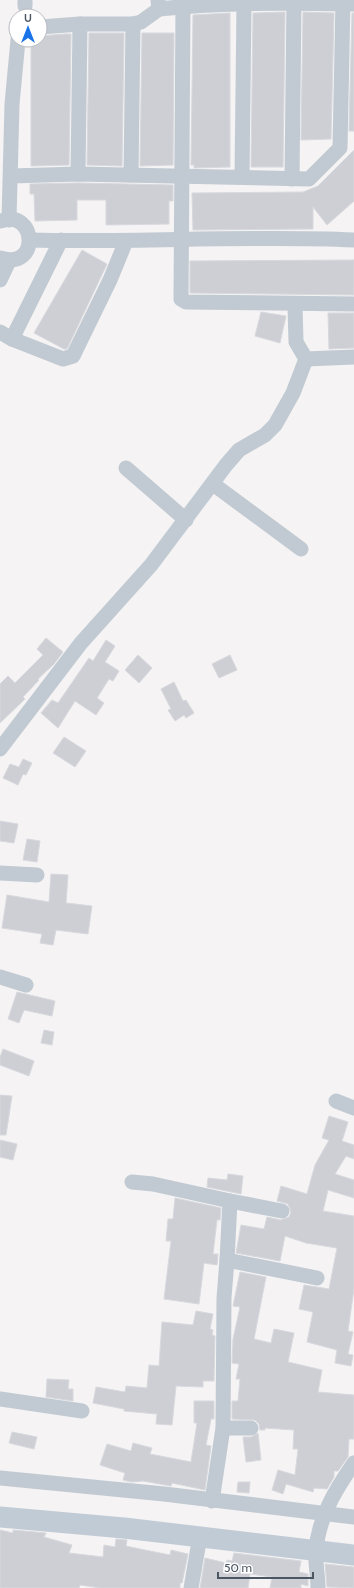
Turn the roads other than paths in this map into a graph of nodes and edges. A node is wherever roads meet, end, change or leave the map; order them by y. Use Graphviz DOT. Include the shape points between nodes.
graph roads {
  1 [pos="294,2"];
  2 [pos="347,2"];
  3 [pos="158,5"];
  4 [pos="244,5"];
  5 [pos="183,7"];
  6 [pos="80,24"];
  7 [pos="133,24"];
  8 [pos="48,26"];
  9 [pos="16,48"];
  10 [pos="6,104"];
  11 [pos="78,174"];
  12 [pos="132,175"];
  13 [pos="11,176"];
  14 [pos="181,176"];
  15 [pos="242,176"];
  16 [pos="292,179"];
  17 [pos="5,221"];
  18 [pos="181,239"];
  19 [pos="353,239"];
  20 [pos="30,240"];
  21 [pos="61,240"];
  22 [pos="126,241"];
  23 [pos="4,260"];
  24 [pos="0,280"];
  25 [pos="354,304"];
  26 [pos="295,305"];
  27 [pos="6,336"];
  28 [pos="354,357"];
  29 [pos="306,359"];
  30 [pos="126,468"];
  31 [pos="213,484"];
  32 [pos="186,520"];
  33 [pos="301,549"];
  34 [pos="2,742"];
  35 [pos="0,872"];
  36 [pos="37,875"];
  37 [pos="0,977"];
  38 [pos="26,985"];
  39 [pos="336,1101"];
  40 [pos="354,1108"];
  41 [pos="132,1182"];
  42 [pos="230,1201"];
  43 [pos="282,1211"];
  44 [pos="227,1260"];
  45 [pos="317,1278"];
  46 [pos="0,1399"];
  47 [pos="82,1411"];
  48 [pos="223,1428"];
  49 [pos="251,1428"];
  50 [pos="354,1463"];
  51 [pos="0,1478"];
  52 [pos="212,1500"];
  53 [pos="323,1516"];
  54 [pos="0,1517"];
  55 [pos="354,1517"];
  56 [pos="200,1536"];
  57 [pos="316,1548"];
  58 [pos="354,1555"];
  59 [pos="191,1588"];
  60 [pos="318,1588"];
  1 -- 2 [label="street"];
  1 -- 4 [label="street"];
  1 -- 16 [label="street"];
  2 -- 16 [label="street" via="340,148 313,177 306,180"];
  3 -- 5 [label="street"];
  3 -- 7 [label="street" via="141,22"];
  4 -- 5 [label="street"];
  4 -- 15 [label="street"];
  5 -- 14 [label="street"];
  6 -- 7 [label="street"];
  6 -- 8 [label="street"];
  6 -- 11 [label="street"];
  7 -- 12 [label="street"];
  9 -- 10 [label="street"];
  10 -- 13 [label="street"];
  11 -- 12 [label="street"];
  11 -- 13 [label="street"];
  12 -- 14 [label="street"];
  13 -- 17 [label="street"];
  14 -- 15 [label="street"];
  14 -- 18 [label="street"];
  15 -- 16 [label="street"];
  17 -- 20 [label="street" via="22,223 28,230"];
  18 -- 19 [label="street"];
  18 -- 22 [label="street"];
  18 -- 26 [label="street" via="180,296 183,301"];
  20 -- 21 [label="street"];
  20 -- 23 [label="street" via="27,251 18,259"];
  21 -- 22 [label="street"];
  21 -- 27 [label="street"];
  22 -- 27 [label="street" via="110,280 71,358 64,359"];
  23 -- 24 [label="street"];
  25 -- 26 [label="street"];
  26 -- 29 [label="street" via="296,342"];
  28 -- 29 [label="street"];
  29 -- 31 [label="street" via="294,393 275,425 265,435 239,450"];
  30 -- 32 [label="street"];
  31 -- 32 [label="street"];
  31 -- 33 [label="street"];
  32 -- 34 [label="street" via="151,565 81,643"];
  35 -- 36 [label="street"];
  37 -- 38 [label="street"];
  39 -- 40 [label="street"];
  41 -- 42 [label="street" via="154,1184"];
  42 -- 43 [label="street"];
  42 -- 44 [label="street"];
  44 -- 45 [label="street"];
  44 -- 48 [label="street" via="224,1298"];
  46 -- 47 [label="street"];
  48 -- 49 [label="street"];
  48 -- 52 [label="street"];
  50 -- 53 [label="street"];
  51 -- 52 [label="street"];
  52 -- 53 [label="street"];
  53 -- 55 [label="street"];
  53 -- 57 [label="street"];
  54 -- 56 [label="street"];
  56 -- 57 [label="street"];
  56 -- 59 [label="street"];
  57 -- 58 [label="street"];
  57 -- 60 [label="street"];
}
